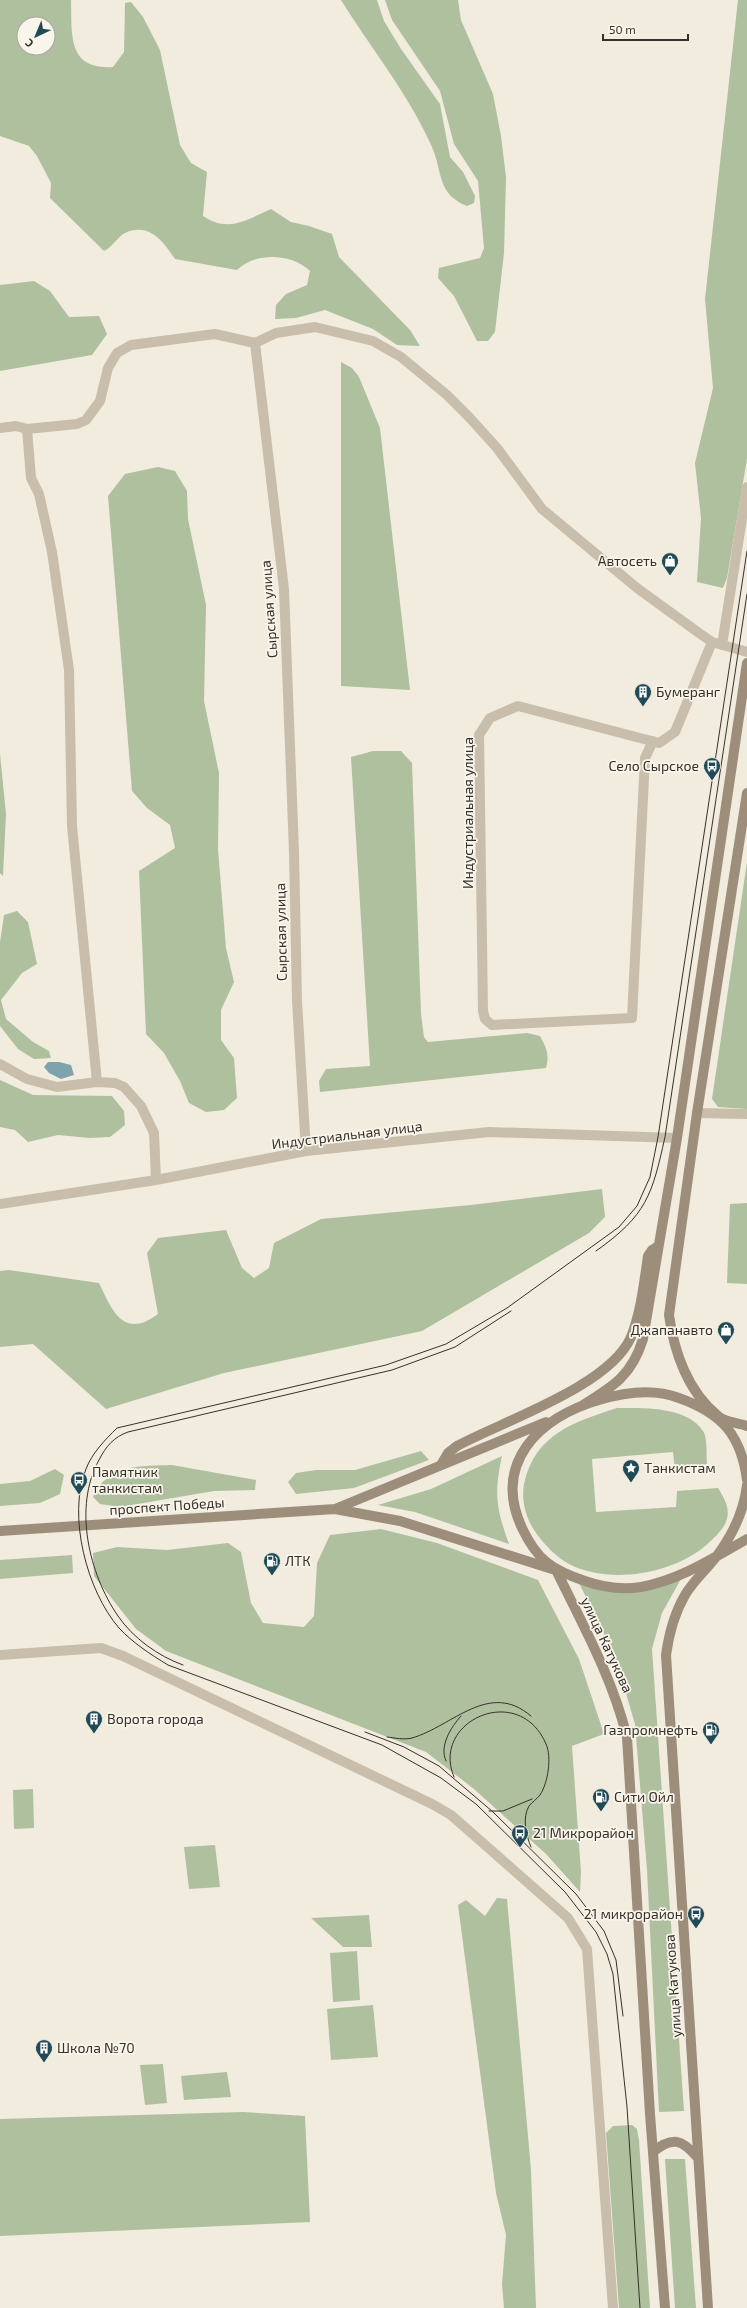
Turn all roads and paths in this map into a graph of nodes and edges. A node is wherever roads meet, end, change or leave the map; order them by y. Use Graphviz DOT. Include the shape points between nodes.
graph roads {
  1 [pos="255,342"];
  2 [pos="0,428"];
  3 [pos="27,429"];
  4 [pos="747,488"];
  5 [pos="712,642"];
  6 [pos="722,645"];
  7 [pos="747,652"];
  8 [pos="747,663"];
  9 [pos="653,741"];
  10 [pos="747,793"];
  11 [pos="0,1064"];
  12 [pos="97,1082"];
  13 [pos="697,1114"];
  14 [pos="747,1114"];
  15 [pos="677,1138"];
  16 [pos="306,1151"];
  17 [pos="156,1180"];
  18 [pos="0,1204"];
  19 [pos="657,1247"];
  20 [pos="583,1404"];
  21 [pos="719,1417"];
  22 [pos="552,1420"];
  23 [pos="747,1426"];
  24 [pos="441,1465"];
  25 [pos="747,1480"];
  26 [pos="747,1485"];
  27 [pos="335,1509"];
  28 [pos="0,1531"];
  29 [pos="747,1539"];
  30 [pos="717,1556"];
  31 [pos="556,1570"];
  32 [pos="0,1655"];
  33 [pos="653,2152"];
  34 [pos="698,2158"];
  35 [pos="612,2308"];
  36 [pos="665,2308"];
  37 [pos="708,2308"];
  1 -- 3 [label="street" via="216,334 131,344 117,353 108,368 100,401 86,420 78,424"];
  1 -- 5 [label="street" via="276,333 315,327 373,341 401,357 469,417 497,448 542,509 637,588"];
  1 -- 16 [label="street, Сырская улица" via="284,589 294,852 296,1001"];
  2 -- 3 [label="street" via="16,426"];
  3 -- 12 [label="street" via="31,478 39,494 52,552 68,670 72,826"];
  4 -- 6 [label="street"];
  5 -- 6 [label="street"];
  5 -- 9 [label="street" via="676,732 659,742"];
  6 -- 7 [label="street"];
  8 -- 15 [label="main road"];
  9 -- 9 [label="street, Индустриальная улица" via="645,758 632,1018 492,1025 485,1019 483,1010 479,734 490,718 518,706"];
  10 -- 13 [label="main road"];
  11 -- 12 [label="street" via="27,1079 57,1087"];
  12 -- 17 [label="street" via="115,1083 124,1087 141,1106 154,1133"];
  13 -- 14 [label="street"];
  13 -- 21 [label="main road" via="669,1315 674,1346 681,1362 697,1393"];
  15 -- 16 [label="street, Индустриальная улица" via="489,1132"];
  15 -- 19 [label="main road"];
  16 -- 17 [label="street, Индустриальная улица"];
  17 -- 18 [label="street, Индустриальная улица"];
  19 -- 20 [label="main road" via="643,1339 634,1363 617,1384"];
  19 -- 24 [label="main road" via="648,1256 638,1317 630,1338 618,1355 594,1377 539,1407 457,1446 448,1453"];
  20 -- 21 [label="main road" via="630,1393 653,1392 694,1403"];
  20 -- 22 [label="main road"];
  21 -- 23 [label="main road"];
  21 -- 25 [label="main road" via="740,1448"];
  22 -- 24 [label="main road"];
  22 -- 31 [label="main road" via="533,1438 521,1455 513,1474 511,1496 515,1514 534,1548"];
  24 -- 27 [label="main road"];
  26 -- 30 [label="main road" via="739,1518"];
  27 -- 28 [label="main road, проспект Победы"];
  27 -- 31 [label="main road" via="400,1521"];
  29 -- 30 [label="main road"];
  30 -- 31 [label="main road" via="684,1574 640,1587 608,1586"];
  30 -- 34 [label="main road, улица Катукова" via="695,1579 676,1611 666,1655"];
  31 -- 33 [label="main road, улица Катукова" via="585,1625 611,1683 627,1737"];
  32 -- 35 [label="street" via="101,1648 123,1656 451,1815 568,1918 587,1949"];
  33 -- 34 [label="main road" via="664,2143 676,2141 688,2147"];
  33 -- 36 [label="main road, улица Катукова"];
  34 -- 37 [label="main road, улица Катукова"];
}
